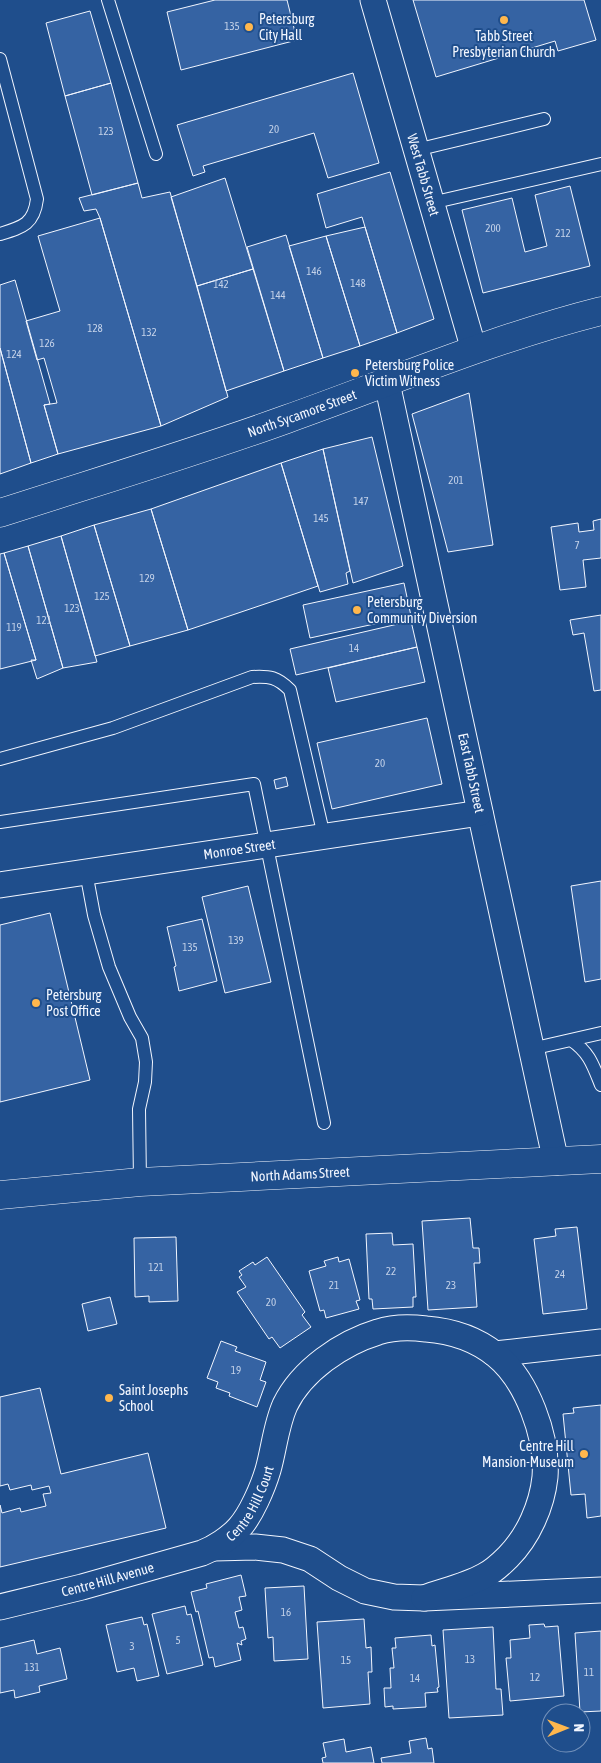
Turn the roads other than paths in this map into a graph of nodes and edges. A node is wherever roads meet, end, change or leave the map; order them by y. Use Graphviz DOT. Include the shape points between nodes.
graph roads {
  1 [pos="108,0"];
  2 [pos="373,0"];
  3 [pos="0,59"];
  4 [pos="544,120"];
  5 [pos="416,150"];
  6 [pos="156,154"];
  7 [pos="601,164"];
  8 [pos="431,203"];
  9 [pos="0,234"];
  10 [pos="601,311"];
  11 [pos="474,350"];
  12 [pos="387,383"];
  13 [pos="0,512"];
  14 [pos="0,759"];
  15 [pos="480,813"];
  16 [pos="0,822"];
  17 [pos="324,836"];
  18 [pos="265,845"];
  19 [pos="86,872"];
  20 [pos="0,885"];
  21 [pos="601,1033"];
  22 [pos="571,1040"];
  23 [pos="531,1048"];
  24 [pos="601,1085"];
  25 [pos="324,1123"];
  26 [pos="601,1159"];
  27 [pos="556,1162"];
  28 [pos="140,1182"];
  29 [pos="0,1195"];
  30 [pos="601,1342"];
  31 [pos="495,1354"];
  32 [pos="214,1548"];
  33 [pos="601,1590"];
  34 [pos="424,1598"];
  35 [pos="0,1606"];
  1 -- 6 [label="lane"];
  2 -- 5 [label="street, West Tabb Street"];
  3 -- 9 [label="lane" via="37,199 35,213 27,223"];
  4 -- 5 [label="lane"];
  5 -- 8 [label="street, West Tabb Street"];
  7 -- 8 [label="lane"];
  8 -- 11 [label="street, West Tabb Street"];
  10 -- 11 [label="street, North Sycamore Street"];
  11 -- 12 [label="street, North Sycamore Street"];
  12 -- 13 [label="street, North Sycamore Street" via="274,424"];
  12 -- 15 [label="street, East Tabb Street"];
  14 -- 17 [label="lane" via="113,728 252,677 268,676 280,680 290,690"];
  15 -- 17 [label="street, Monroe Street"];
  15 -- 23 [label="street, East Tabb Street"];
  16 -- 18 [label="lane" via="254,784"];
  17 -- 18 [label="street, Monroe Street"];
  18 -- 19 [label="street, Monroe Street"];
  18 -- 25 [label="lane"];
  19 -- 20 [label="street, Monroe Street"];
  19 -- 28 [label="lane" via="109,967 142,1038 146,1062 139,1109"];
  21 -- 22 [label="lane"];
  22 -- 23 [label="lane"];
  22 -- 24 [label="lane" via="582,1048"];
  23 -- 27 [label="street, East Tabb Street"];
  26 -- 27 [label="street, North Adams Street"];
  27 -- 28 [label="street, North Adams Street"];
  28 -- 29 [label="street, North Adams Street"];
  30 -- 31 [label="street"];
  31 -- 32 [label="street, Centre Hill Court" via="470,1338 444,1330 410,1327 380,1331 352,1341 326,1358 301,1382 285,1405 258,1498 240,1528"];
  31 -- 34 [label="street, Centre Hill Court" via="523,1386 537,1420 545,1467 539,1506 526,1533 508,1557 485,1576"];
  32 -- 34 [label="street, Centre Hill Court" via="255,1546 283,1550 310,1559 365,1591 394,1597"];
  32 -- 35 [label="street, Centre Hill Avenue"];
  33 -- 34 [label="street, Centre Hill Court"];
}
